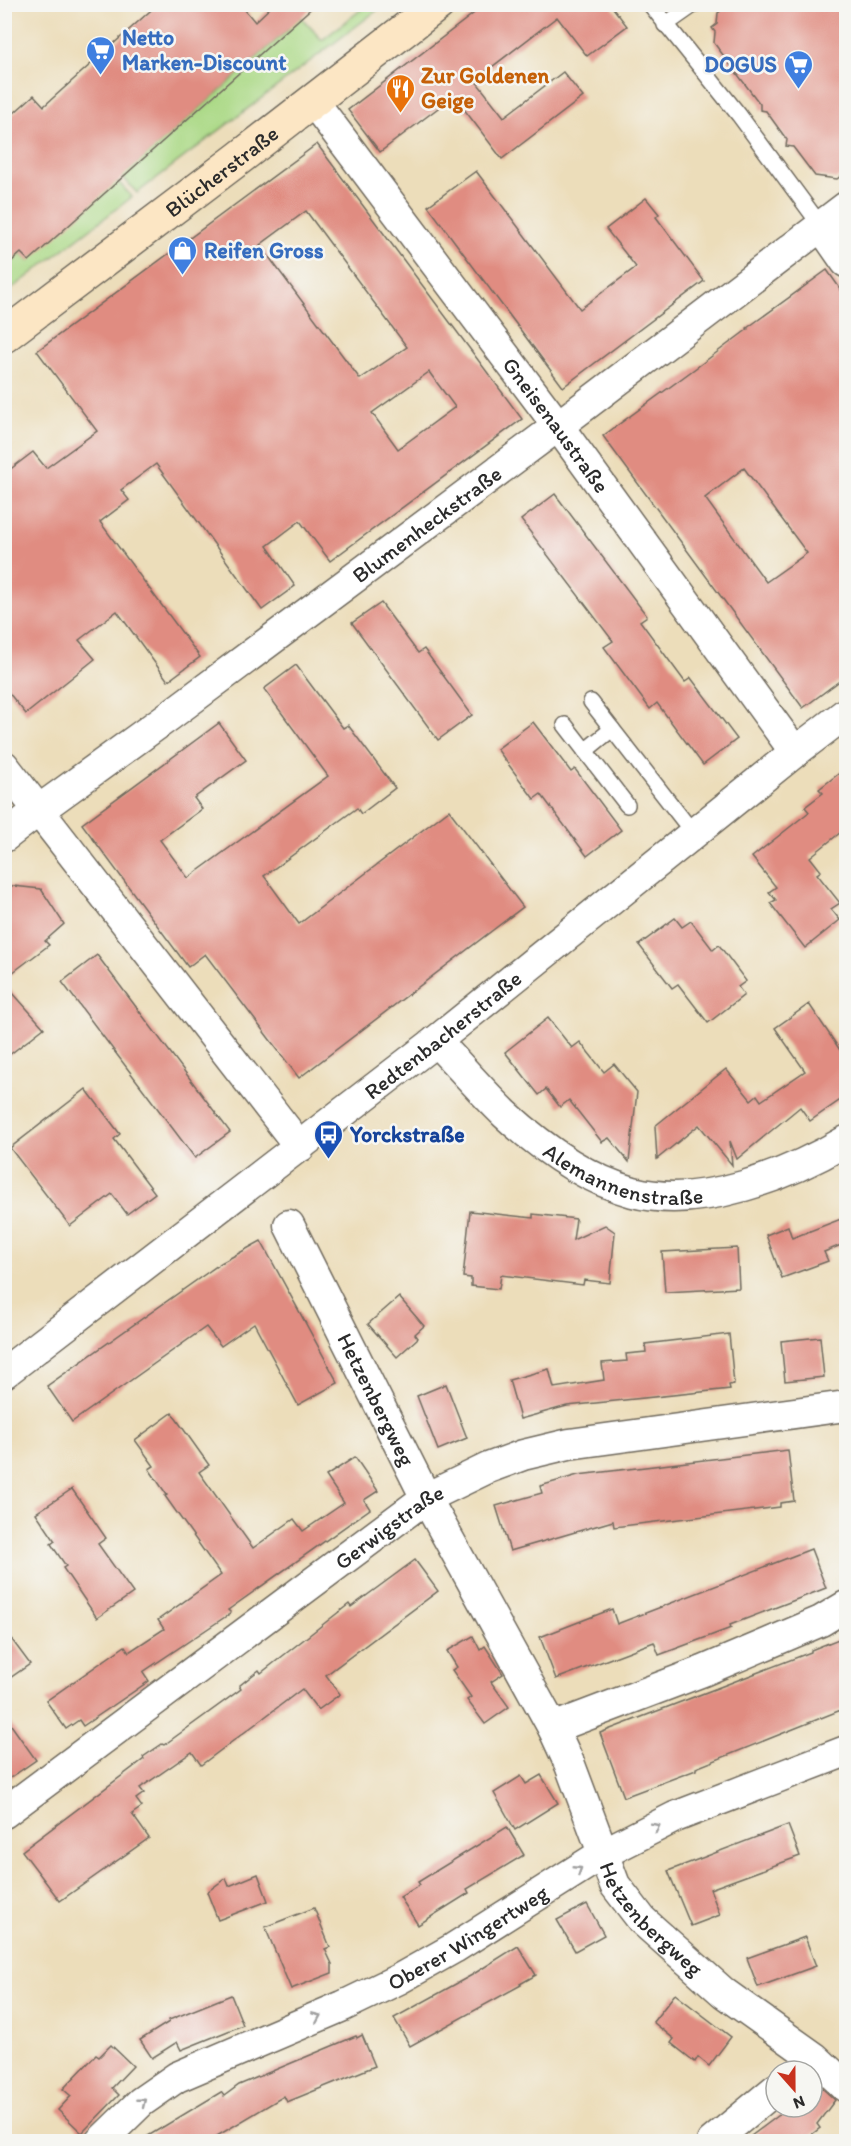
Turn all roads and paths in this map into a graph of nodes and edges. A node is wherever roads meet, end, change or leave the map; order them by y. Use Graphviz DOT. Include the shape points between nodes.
graph roads {
  1 [pos="438,4"];
  2 [pos="650,4"];
  3 [pos="695,4"];
  4 [pos="665,25"];
  5 [pos="313,101"];
  6 [pos="846,207"];
  7 [pos="821,226"];
  8 [pos="846,262"];
  9 [pos="4,336"];
  10 [pos="558,426"];
  11 [pos="591,702"];
  12 [pos="846,713"];
  13 [pos="565,725"];
  14 [pos="612,729"];
  15 [pos="585,751"];
  16 [pos="795,752"];
  17 [pos="4,766"];
  18 [pos="627,805"];
  19 [pos="39,810"];
  20 [pos="694,834"];
  21 [pos="4,837"];
  22 [pos="436,1041"];
  23 [pos="846,1141"];
  24 [pos="300,1147"];
  25 [pos="290,1225"];
  26 [pos="4,1373"];
  27 [pos="846,1406"];
  28 [pos="426,1498"];
  29 [pos="846,1606"];
  30 [pos="553,1728"];
  31 [pos="846,1750"];
  32 [pos="4,1813"];
  33 [pos="604,1853"];
  34 [pos="800,2059"];
  35 [pos="824,2075"];
  36 [pos="846,2087"];
  37 [pos="764,2100"];
  38 [pos="100,2142"];
  39 [pos="712,2142"];
  1 -- 5 [label="main road, Blücherstraße"];
  2 -- 4 [label="lane"];
  3 -- 4 [label="lane"];
  4 -- 7 [label="lane" via="745,123"];
  5 -- 9 [label="main road, Blücherstraße"];
  5 -- 10 [label="street, Gneisenaustraße"];
  6 -- 7 [label="street, Blumenheckstraße"];
  7 -- 8 [label="street"];
  7 -- 10 [label="street, Blumenheckstraße"];
  10 -- 16 [label="street, Gneisenaustraße"];
  10 -- 19 [label="street, Blumenheckstraße"];
  11 -- 14 [label="lane"];
  12 -- 16 [label="street, Redtenbacherstraße"];
  13 -- 15 [label="lane"];
  14 -- 15 [label="lane"];
  14 -- 20 [label="lane"];
  15 -- 18 [label="lane"];
  16 -- 20 [label="street, Redtenbacherstraße"];
  17 -- 19 [label="street"];
  19 -- 21 [label="street, Blumenheckstraße"];
  19 -- 24 [label="street"];
  20 -- 22 [label="street, Redtenbacherstraße"];
  22 -- 23 [label="street, Alemannenstraße" via="506,1114 540,1143 601,1181 634,1192 664,1196 732,1190 794,1168"];
  22 -- 24 [label="street, Redtenbacherstraße"];
  24 -- 26 [label="street, Redtenbacherstraße"];
  25 -- 28 [label="street, Hetzenbergweg"];
  27 -- 28 [label="street, Gerwigstraße" via="569,1444 497,1464"];
  28 -- 30 [label="street, Hetzenbergweg"];
  28 -- 32 [label="street, Gerwigstraße"];
  29 -- 30 [label="street" via="821,1621 703,1671"];
  30 -- 33 [label="street, Hetzenbergweg"];
  33 -- 31 [label="street, Oberer Wingertweg, one-way" via="675,1817"];
  33 -- 34 [label="street, Hetzenbergweg" via="615,1885 642,1920"];
  38 -- 33 [label="street, Oberer Wingertweg, one-way" via="141,2102 177,2077 399,1979"];
  35 -- 36 [label="street, Hetzenbergweg"];
  37 -- 39 [label="street"];
}
